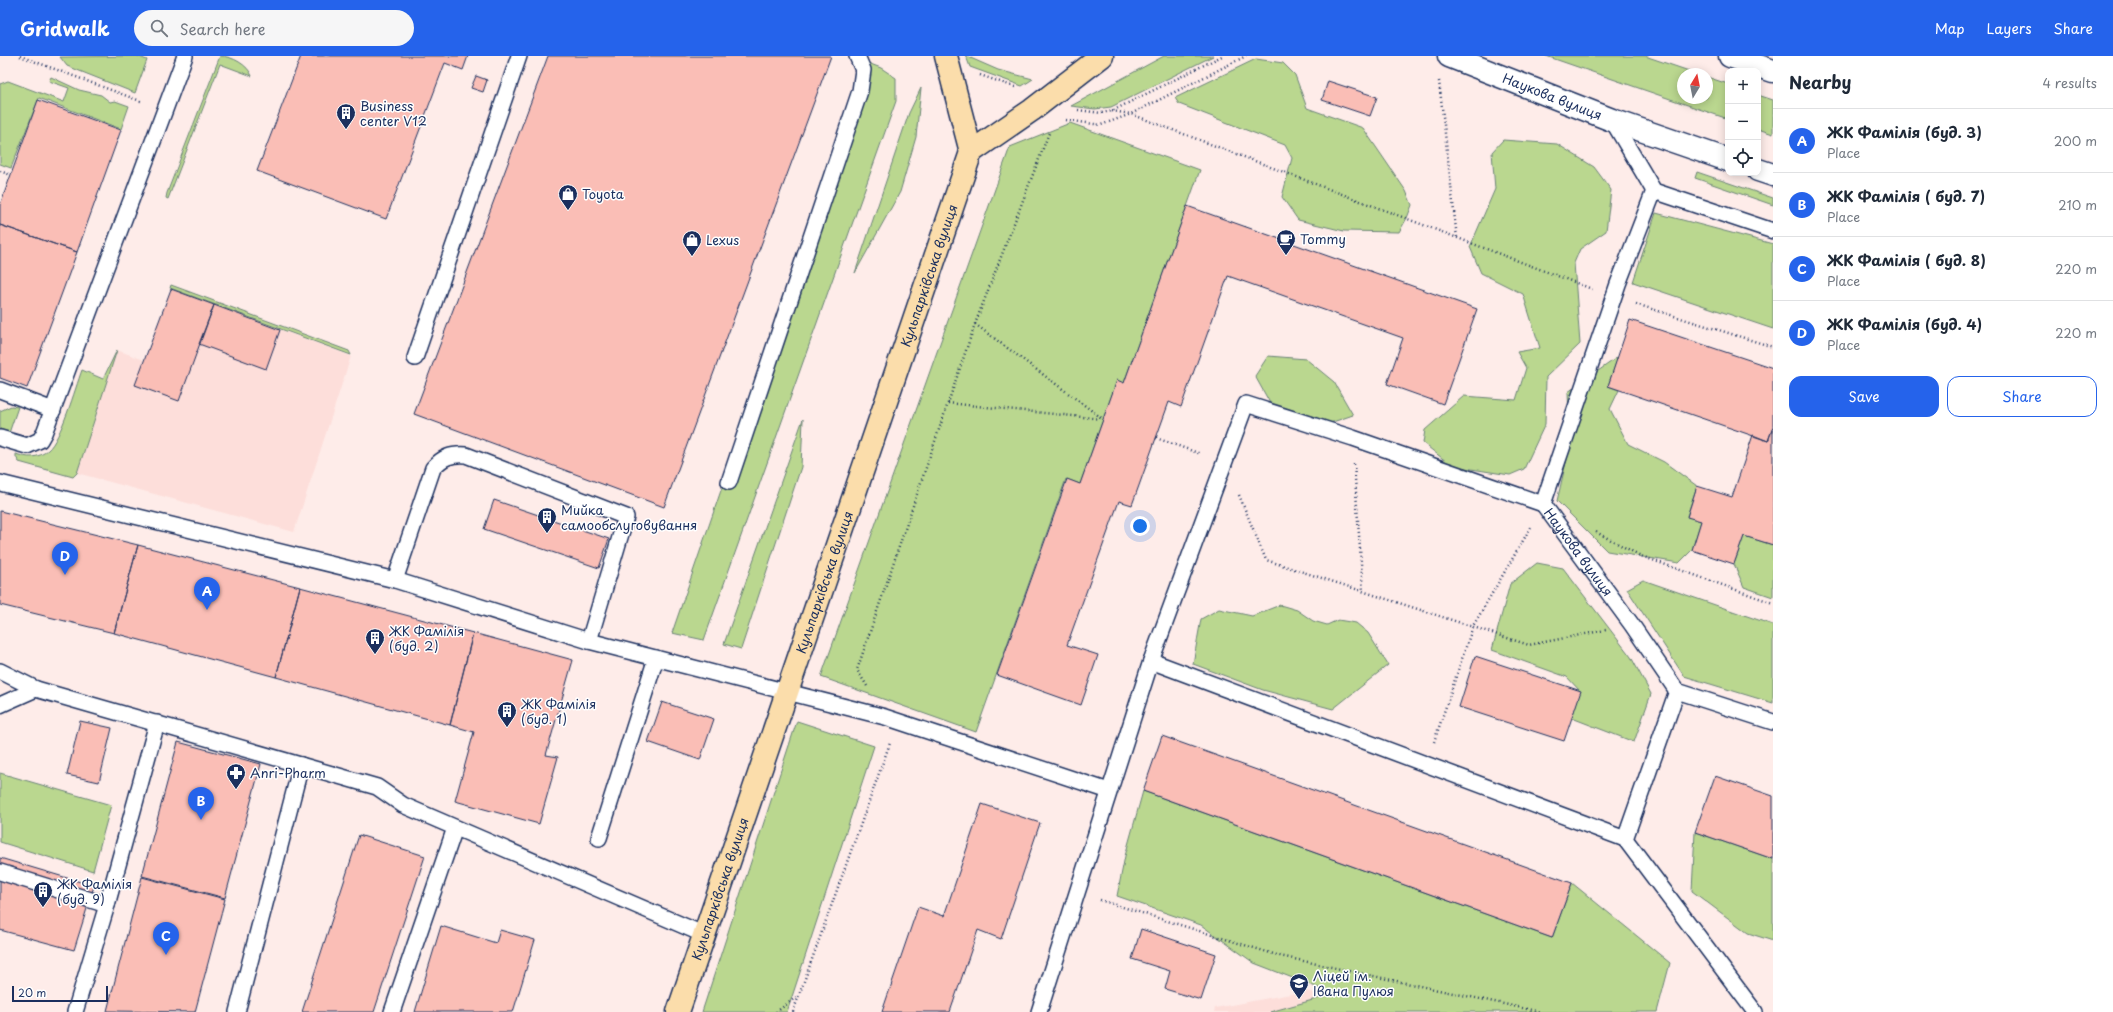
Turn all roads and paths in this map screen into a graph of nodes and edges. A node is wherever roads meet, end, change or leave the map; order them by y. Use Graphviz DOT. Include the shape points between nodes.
graph roads {
  1 [pos="20,56"];
  2 [pos="185,56"];
  3 [pos="519,56"];
  4 [pos="857,56"];
  5 [pos="1102,56"];
  6 [pos="1222,56"];
  7 [pos="1246,56"];
  8 [pos="1448,56"];
  9 [pos="1730,56"];
  10 [pos="947,59"];
  11 [pos="1773,71"];
  12 [pos="1439,79"];
  13 [pos="169,98"];
  14 [pos="1046,99"];
  15 [pos="1075,110"];
  16 [pos="1112,111"];
  17 [pos="1131,114"];
  18 [pos="1061,119"];
  19 [pos="1612,120"];
  20 [pos="1049,132"];
  21 [pos="971,152"];
  22 [pos="1725,159"];
  23 [pos="0,171"];
  24 [pos="1761,171"];
  25 [pos="11,175"];
  26 [pos="1773,175"];
  27 [pos="1654,191"];
  28 [pos="1773,231"];
  29 [pos="1458,238"];
  30 [pos="1614,297"];
  31 [pos="975,324"];
  32 [pos="1773,347"];
  33 [pos="415,358"];
  34 [pos="0,390"];
  35 [pos="948,403"];
  36 [pos="53,410"];
  37 [pos="0,438"];
  38 [pos="1156,438"];
  39 [pos="1353,438"];
  40 [pos="1224,462"];
  41 [pos="729,482"];
  42 [pos="0,483"];
  43 [pos="1543,504"];
  44 [pos="1592,530"];
  45 [pos="395,580"];
  46 [pos="1363,591"];
  47 [pos="1773,603"];
  48 [pos="1632,625"];
  49 [pos="1473,626"];
  50 [pos="589,641"];
  51 [pos="656,658"];
  52 [pos="1151,661"];
  53 [pos="0,671"];
  54 [pos="36,689"];
  55 [pos="1677,691"];
  56 [pos="787,693"];
  57 [pos="0,705"];
  58 [pos="885,717"];
  59 [pos="1773,722"];
  60 [pos="157,724"];
  61 [pos="1427,764"];
  62 [pos="301,765"];
  63 [pos="1109,791"];
  64 [pos="455,828"];
  65 [pos="600,838"];
  66 [pos="1625,839"];
  67 [pos="0,872"];
  68 [pos="1077,893"];
  69 [pos="107,905"];
  70 [pos="704,935"];
  71 [pos="798,995"];
  72 [pos="74,1012"];
  73 [pos="237,1012"];
  74 [pos="392,1012"];
  75 [pos="678,1012"];
  76 [pos="776,1012"];
  77 [pos="793,1012"];
  78 [pos="1039,1012"];
  79 [pos="1541,1012"];
  80 [pos="1755,1012"];
  1 -- 13 [label="path" via="144,103"];
  2 -- 13 [label="lane"];
  3 -- 33 [label="lane"];
  4 -- 41 [label="lane" via="863,70 860,91"];
  5 -- 14 [label="main road"];
  6 -- 16 [label="path"];
  7 -- 17 [label="path"];
  8 -- 19 [label="main road, Наукова вулиця"];
  9 -- 11 [label="main road"];
  10 -- 14 [label="path"];
  10 -- 21 [label="main road"];
  12 -- 29 [label="path"];
  13 -- 36 [label="lane"];
  14 -- 21 [label="main road"];
  15 -- 16 [label="path" via="1096,113"];
  16 -- 17 [label="path"];
  17 -- 18 [label="path" via="1101,125"];
  17 -- 29 [label="path"];
  19 -- 22 [label="main road, Наукова вулиця"];
  19 -- 27 [label="lane, Наукова вулиця"];
  20 -- 31 [label="path"];
  21 -- 56 [label="main road, Кульпарківська вулиця"];
  23 -- 25 [label="path"];
  24 -- 26 [label="main road"];
  27 -- 28 [label="lane"];
  27 -- 30 [label="lane, Наукова вулиця"];
  29 -- 30 [label="path"];
  30 -- 32 [label="path"];
  30 -- 43 [label="lane, Наукова вулиця"];
  31 -- 35 [label="path"];
  31 -- 35 [label="path" via="1103,419"];
  34 -- 36 [label="lane"];
  35 -- 58 [label="path" via="857,670"];
  36 -- 37 [label="lane" via="44,433 34,444 18,445"];
  38 -- 40 [label="path"];
  39 -- 40 [label="lane" via="1246,404"];
  39 -- 43 [label="lane"];
  39 -- 46 [label="path"];
  40 -- 46 [label="path" via="1266,560"];
  40 -- 52 [label="lane"];
  42 -- 45 [label="lane"];
  43 -- 48 [label="lane, Наукова вулиця"];
  43 -- 49 [label="path"];
  44 -- 47 [label="path" via="1641,556"];
  45 -- 50 [label="lane"];
  45 -- 50 [label="lane" via="433,468 448,456 466,455 626,517"];
  46 -- 49 [label="path"];
  48 -- 49 [label="path" via="1529,645"];
  48 -- 55 [label="lane, Наукова вулиця"];
  49 -- 61 [label="path"];
  50 -- 51 [label="lane"];
  51 -- 56 [label="lane"];
  51 -- 65 [label="lane"];
  52 -- 61 [label="lane"];
  52 -- 63 [label="lane"];
  53 -- 54 [label="lane"];
  54 -- 57 [label="lane"];
  54 -- 60 [label="lane"];
  55 -- 59 [label="lane"];
  55 -- 66 [label="lane"];
  56 -- 58 [label="lane"];
  56 -- 70 [label="main road, Кульпарківська вулиця"];
  58 -- 63 [label="lane"];
  58 -- 71 [label="path" via="890,741"];
  60 -- 62 [label="lane"];
  60 -- 69 [label="lane"];
  61 -- 66 [label="lane"];
  62 -- 64 [label="lane" via="377,786 404,805"];
  62 -- 73 [label="lane"];
  63 -- 68 [label="lane"];
  64 -- 70 [label="lane"];
  64 -- 74 [label="lane"];
  66 -- 80 [label="lane"];
  67 -- 69 [label="lane"];
  68 -- 78 [label="lane"];
  68 -- 79 [label="path" via="1280,956"];
  69 -- 72 [label="lane"];
  70 -- 75 [label="main road, Кульпарківська вулиця"];
  71 -- 76 [label="path"];
  71 -- 77 [label="path"];
}
